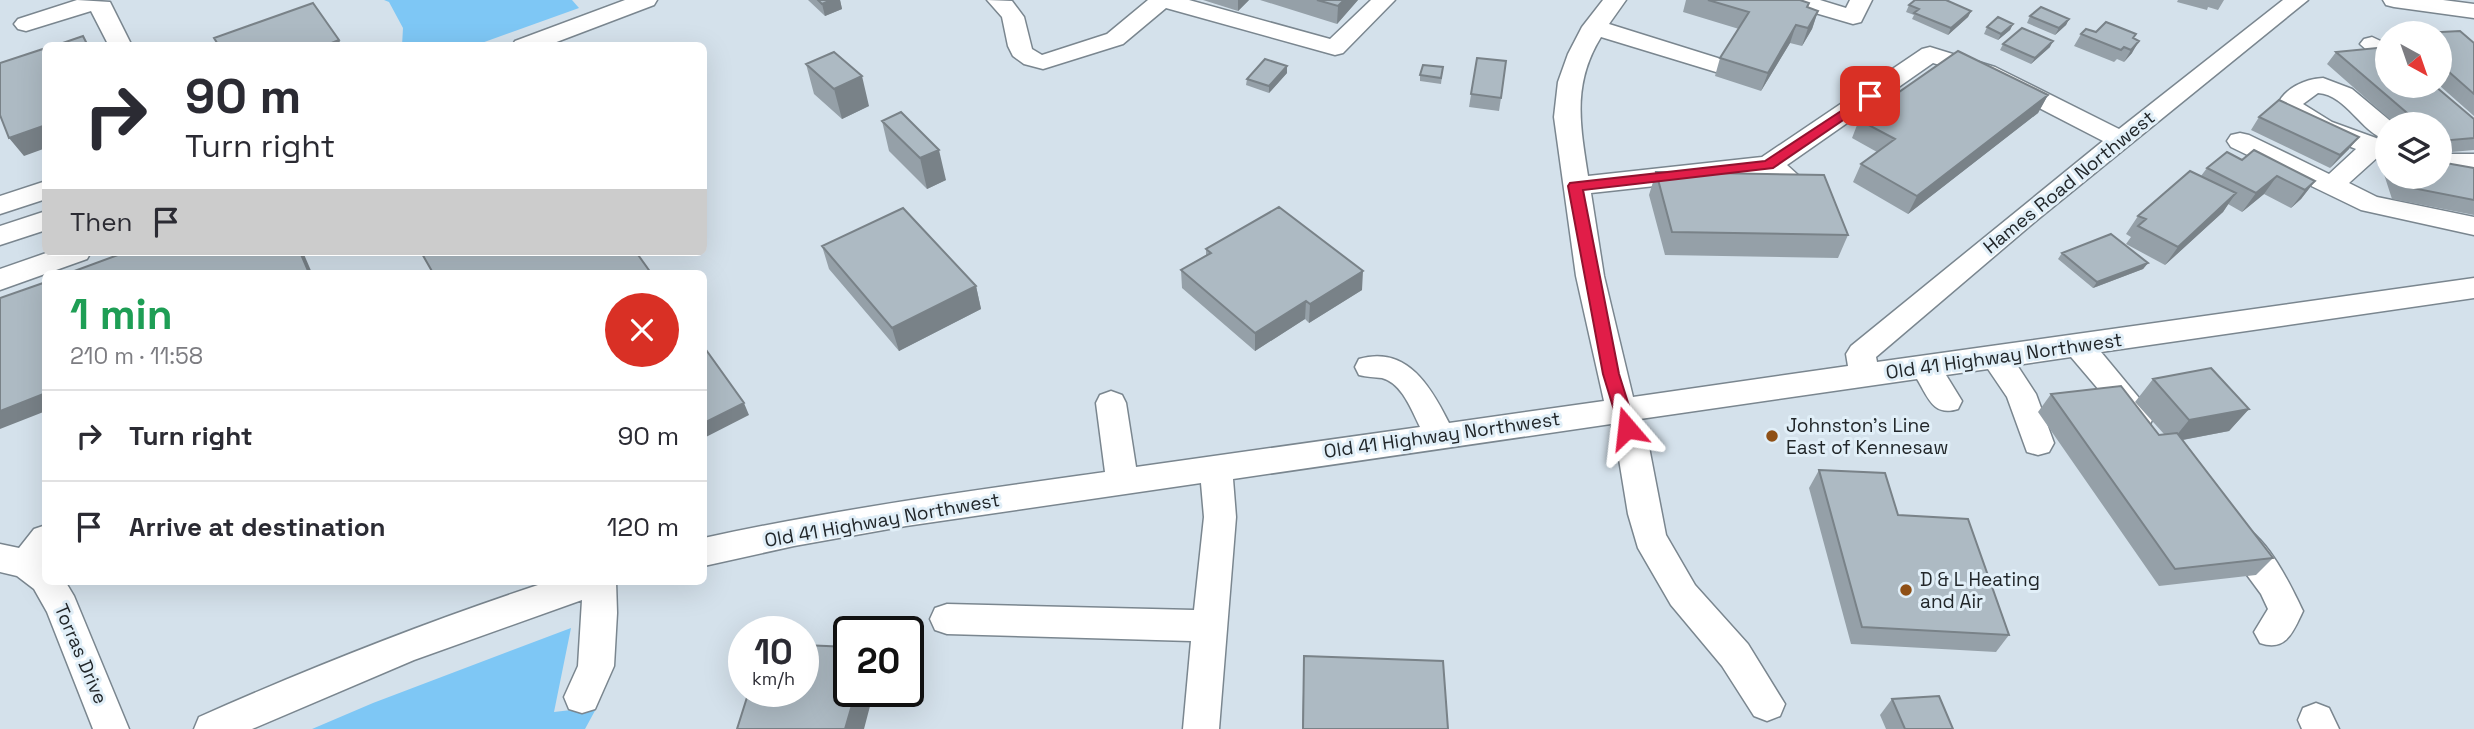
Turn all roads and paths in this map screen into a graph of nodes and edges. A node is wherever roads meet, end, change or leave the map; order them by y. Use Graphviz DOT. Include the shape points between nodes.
graph roads {
  1 [pos="646,0"];
  2 [pos="998,0"];
  3 [pos="1163,0"];
  4 [pos="1384,0"];
  5 [pos="1615,0"];
  6 [pos="1796,0"];
  7 [pos="1861,0"];
  8 [pos="2297,0"];
  9 [pos="2395,0"];
  10 [pos="2471,13"];
  11 [pos="26,24"];
  12 [pos="1594,27"];
  13 [pos="119,42"];
  14 [pos="534,42"];
  15 [pos="1716,65"];
  16 [pos="2120,140"];
  17 [pos="2240,141"];
  18 [pos="2375,150"];
  19 [pos="2452,162"];
  20 [pos="2474,162"];
  21 [pos="1769,165"];
  22 [pos="1802,184"];
  23 [pos="1575,186"];
  24 [pos="2331,186"];
  25 [pos="42,190"];
  26 [pos="0,205"];
  27 [pos="42,221"];
  28 [pos="2474,226"];
  29 [pos="0,234"];
  30 [pos="66,256"];
  31 [pos="0,280"];
  32 [pos="2474,288"];
  33 [pos="2079,346"];
  34 [pos="1996,357"];
  35 [pos="1370,367"];
  36 [pos="1925,368"];
  37 [pos="1865,375"];
  38 [pos="1947,401"];
  39 [pos="1111,403"];
  40 [pos="1622,410"];
  41 [pos="1439,435"];
  42 [pos="2158,438"];
  43 [pos="2038,443"];
  44 [pos="1216,467"];
  45 [pos="1122,481"];
  46 [pos="2216,511"];
  47 [pos="707,551"];
  48 [pos="47,585"];
  49 [pos="585,585"];
  50 [pos="597,585"];
  51 [pos="947,619"];
  52 [pos="1210,626"];
  53 [pos="2272,632"];
  54 [pos="582,697"];
  55 [pos="1767,704"];
  56 [pos="111,729"];
  57 [pos="212,729"];
  58 [pos="1201,729"];
  1 -- 14 [label="street"];
  2 -- 3 [label="street" via="1013,16 1021,52 1043,62 1115,39"];
  3 -- 4 [label="street" via="1335,48"];
  5 -- 12 [label="street"];
  6 -- 7 [label="street" via="1853,17"];
  8 -- 16 [label="street, Hames Road Northwest"];
  9 -- 10 [label="street"];
  11 -- 13 [label="street" via="91,4 102,7"];
  12 -- 15 [label="street" via="1645,35"];
  12 -- 23 [label="street" via="1573,65 1567,92"];
  16 -- 21 [label="street" via="2072,124 1987,72 1930,54"];
  16 -- 37 [label="street, Hames Road Northwest" via="1861,355"];
  17 -- 24 [label="street"];
  18 -- 24 [label="street"];
  19 -- 20 [label="street"];
  21 -- 22 [label="street"];
  21 -- 23 [label="street"];
  23 -- 40 [label="street" via="1590,276"];
  24 -- 28 [label="street" via="2376,206"];
  25 -- 26 [label="street"];
  27 -- 29 [label="street"];
  30 -- 31 [label="street"];
  32 -- 33 [label="street, Old 41 Highway Northwest"];
  33 -- 34 [label="street, Old 41 Highway Northwest"];
  33 -- 42 [label="street"];
  34 -- 36 [label="street, Old 41 Highway Northwest"];
  34 -- 43 [label="street" via="2021,394"];
  35 -- 41 [label="street" via="1385,365 1409,380"];
  36 -- 37 [label="street, Old 41 Highway Northwest"];
  36 -- 38 [label="street"];
  37 -- 40 [label="street, Old 41 Highway Northwest"];
  39 -- 45 [label="street"];
  40 -- 41 [label="street, Old 41 Highway Northwest"];
  40 -- 55 [label="street" via="1644,514 1660,559 1683,595 1753,679"];
  41 -- 44 [label="street, Old 41 Highway Northwest"];
  44 -- 45 [label="street, Old 41 Highway Northwest"];
  44 -- 52 [label="street" via="1220,517"];
  45 -- 47 [label="street, Old 41 Highway Northwest" via="894,515"];
  46 -- 53 [label="street" via="2274,585 2282,602 2286,611"];
  48 -- 56 [label="street, Torras Drive" via="62,607"];
  49 -- 57 [label="street" via="426,638"];
  50 -- 54 [label="street" via="596,666"];
  51 -- 52 [label="street"];
  52 -- 58 [label="street"];
}
